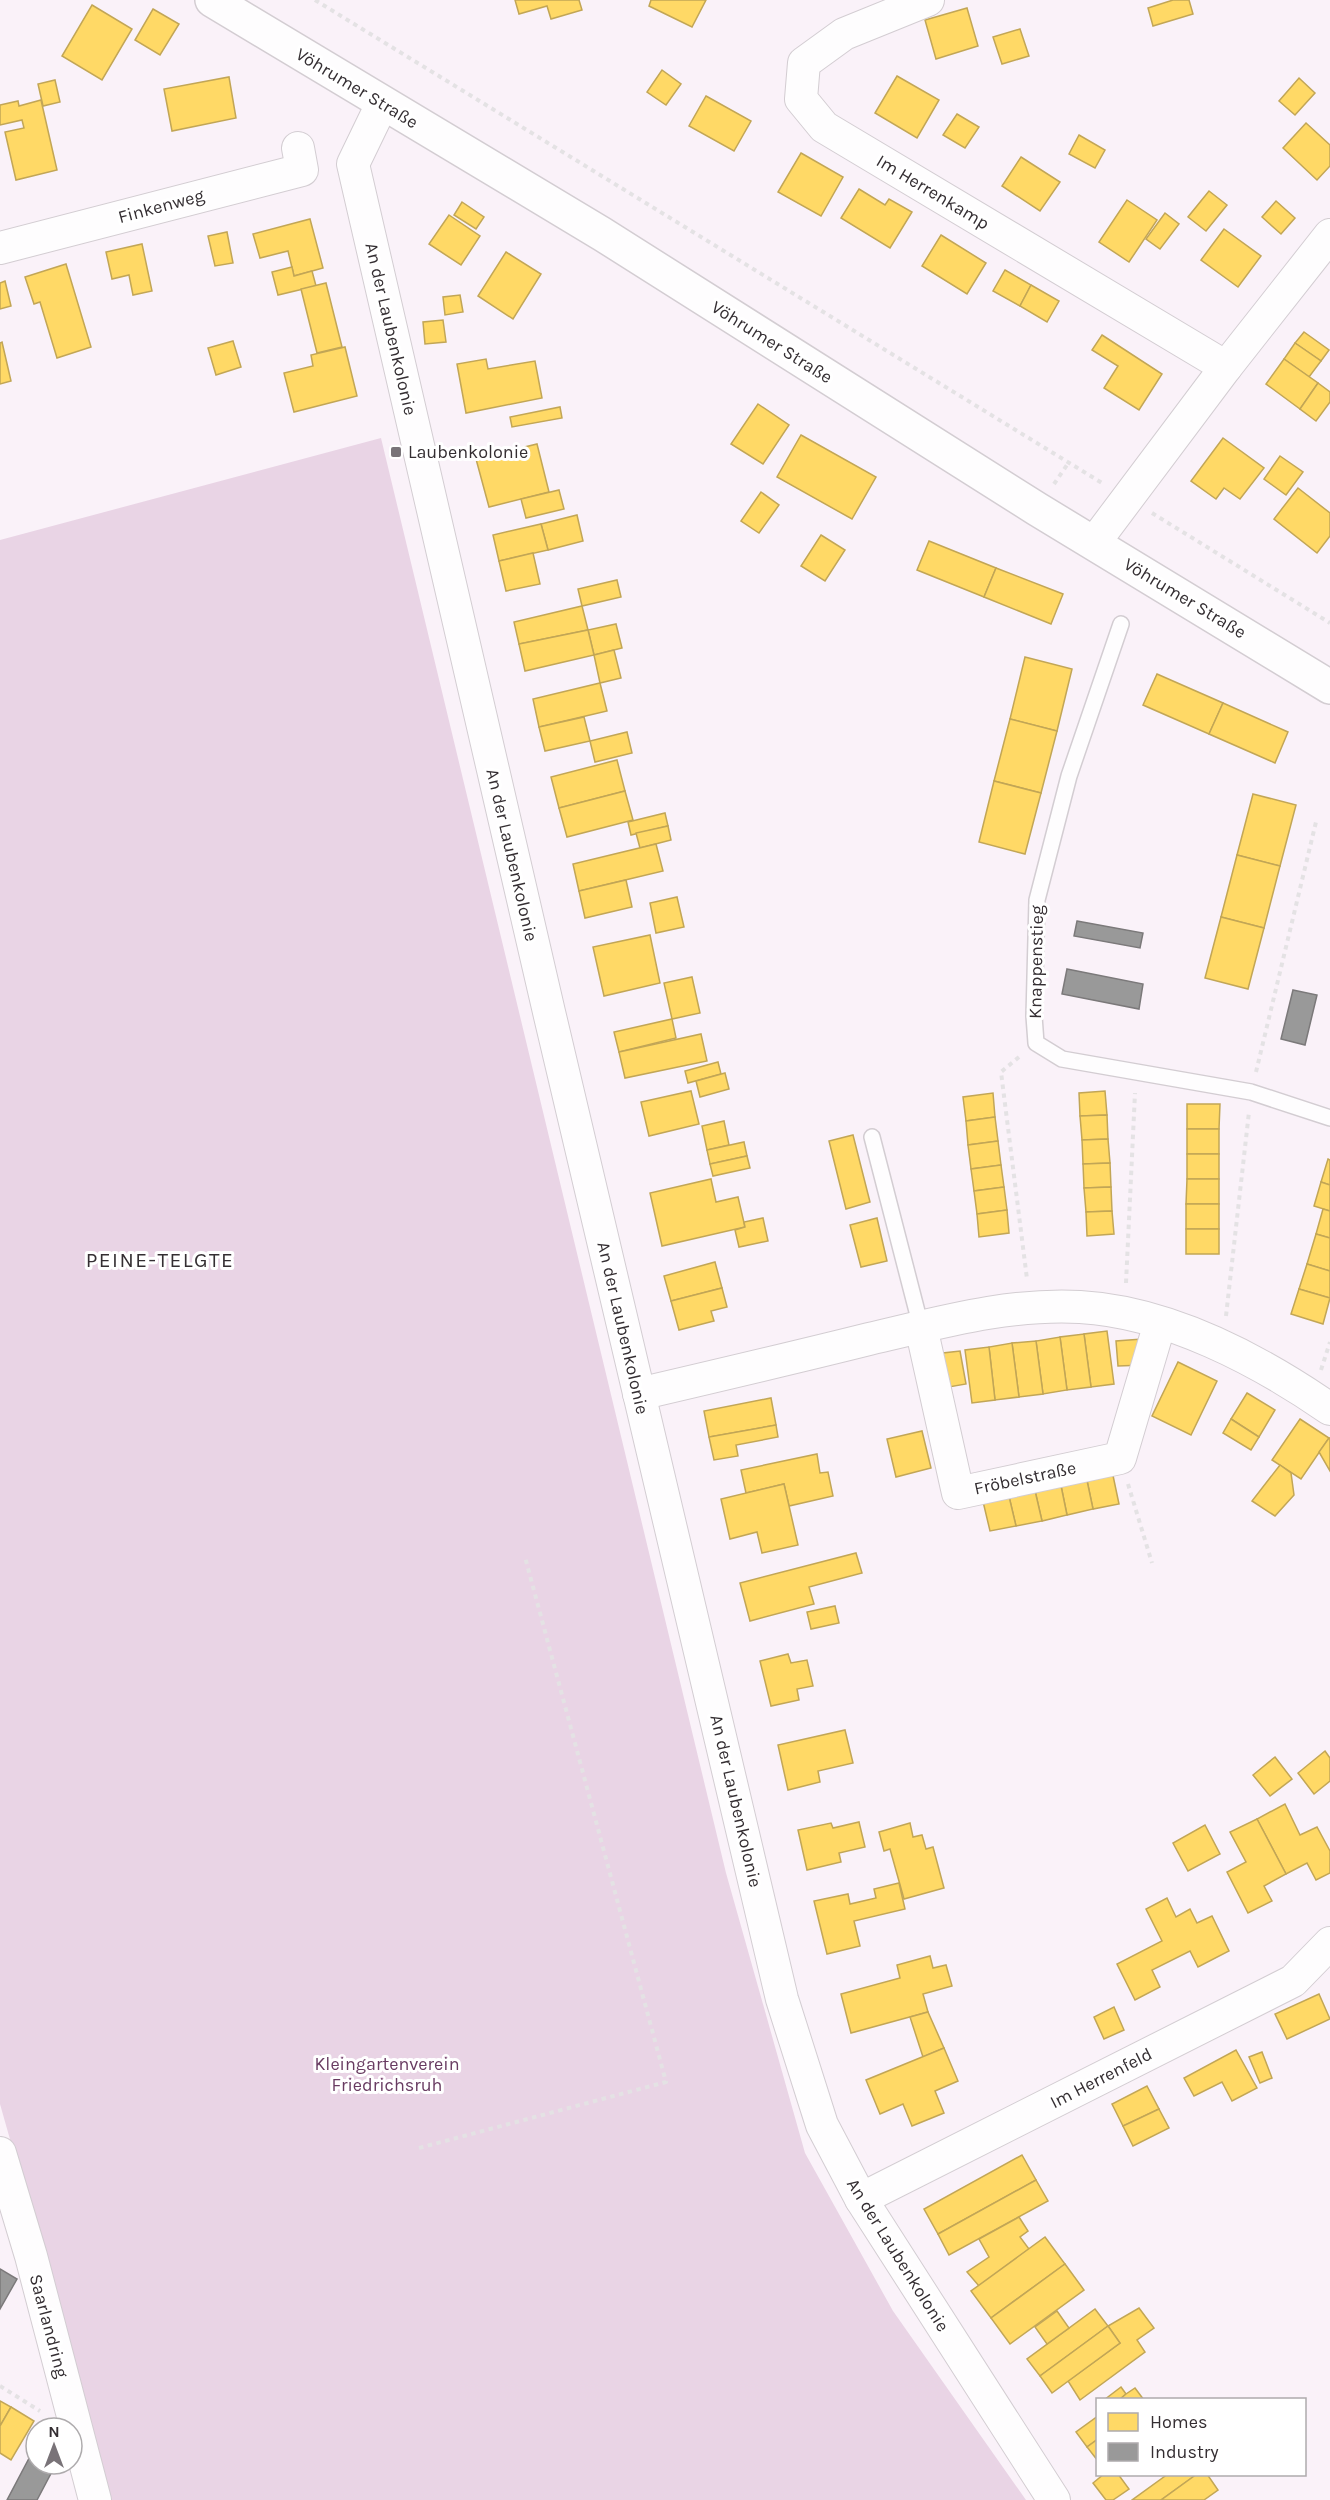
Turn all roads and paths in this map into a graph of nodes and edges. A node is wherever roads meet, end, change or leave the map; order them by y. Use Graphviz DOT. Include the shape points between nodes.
graph roads {
  1 [pos="212,0"];
  2 [pos="315,0"];
  3 [pos="928,0"];
  4 [pos="382,104"];
  5 [pos="298,148"];
  6 [pos="1330,235"];
  7 [pos="0,248"];
  8 [pos="1226,367"];
  9 [pos="1128,499"];
  10 [pos="1094,543"];
  11 [pos="1330,623"];
  12 [pos="1121,624"];
  13 [pos="1330,687"];
  14 [pos="1316,822"];
  15 [pos="1036,1043"];
  16 [pos="1136,1071"];
  17 [pos="1251,1092"];
  18 [pos="1330,1118"];
  19 [pos="872,1137"];
  20 [pos="1031,1307"];
  21 [pos="1125,1313"];
  22 [pos="1160,1323"];
  23 [pos="921,1327"];
  24 [pos="1222,1346"];
  25 [pos="639,1394"];
  26 [pos="1330,1409"];
  27 [pos="1120,1458"];
  28 [pos="525,1557"];
  29 [pos="1152,1563"];
  30 [pos="1330,1942"];
  31 [pos="419,2148"];
  32 [pos="0,2153"];
  33 [pos="861,2199"];
  34 [pos="0,2386"];
  35 [pos="49,2416"];
  36 [pos="95,2500"];
  37 [pos="1054,2500"];
  1 -- 4 [label="main road, Vöhrumer Straße"];
  2 -- 9 [label="path"];
  3 -- 8 [label="street, Im Herrenkamp" via="844,34 804,63 801,99 824,127"];
  4 -- 10 [label="main road, Vöhrumer Straße" via="603,234"];
  4 -- 25 [label="street, An der Laubenkolonie" via="353,164"];
  5 -- 7 [label="street, Finkenweg" via="302,170"];
  6 -- 8 [label="street"];
  8 -- 9 [label="street"];
  9 -- 10 [label="street"];
  9 -- 11 [label="path"];
  10 -- 13 [label="main road, Vöhrumer Straße"];
  12 -- 15 [label="lane, Knappenstieg" via="1069,776 1037,900"];
  14 -- 17 [label="path"];
  15 -- 16 [label="lane, Knappenstieg" via="1062,1059"];
  15 -- 20 [label="path" via="1001,1072"];
  16 -- 17 [label="lane, Knappenstieg"];
  16 -- 21 [label="path"];
  17 -- 18 [label="lane, Knappenstieg"];
  17 -- 24 [label="path"];
  19 -- 23 [label="lane"];
  20 -- 21 [label="street" via="1081,1307"];
  20 -- 23 [label="street"];
  21 -- 22 [label="street"];
  22 -- 24 [label="street"];
  22 -- 27 [label="street"];
  23 -- 25 [label="street"];
  23 -- 27 [label="street, Fröbelstraße" via="958,1493"];
  24 -- 26 [label="street"];
  25 -- 33 [label="street, An der Laubenkolonie" via="782,1999 822,2126"];
  27 -- 29 [label="path"];
  28 -- 31 [label="path" via="666,2082"];
  30 -- 33 [label="street, Im Herrenfeld" via="1293,1981"];
  32 -- 36 [label="street, Saarlandring"];
  33 -- 37 [label="street, An der Laubenkolonie"];
  34 -- 35 [label="path"];
}
